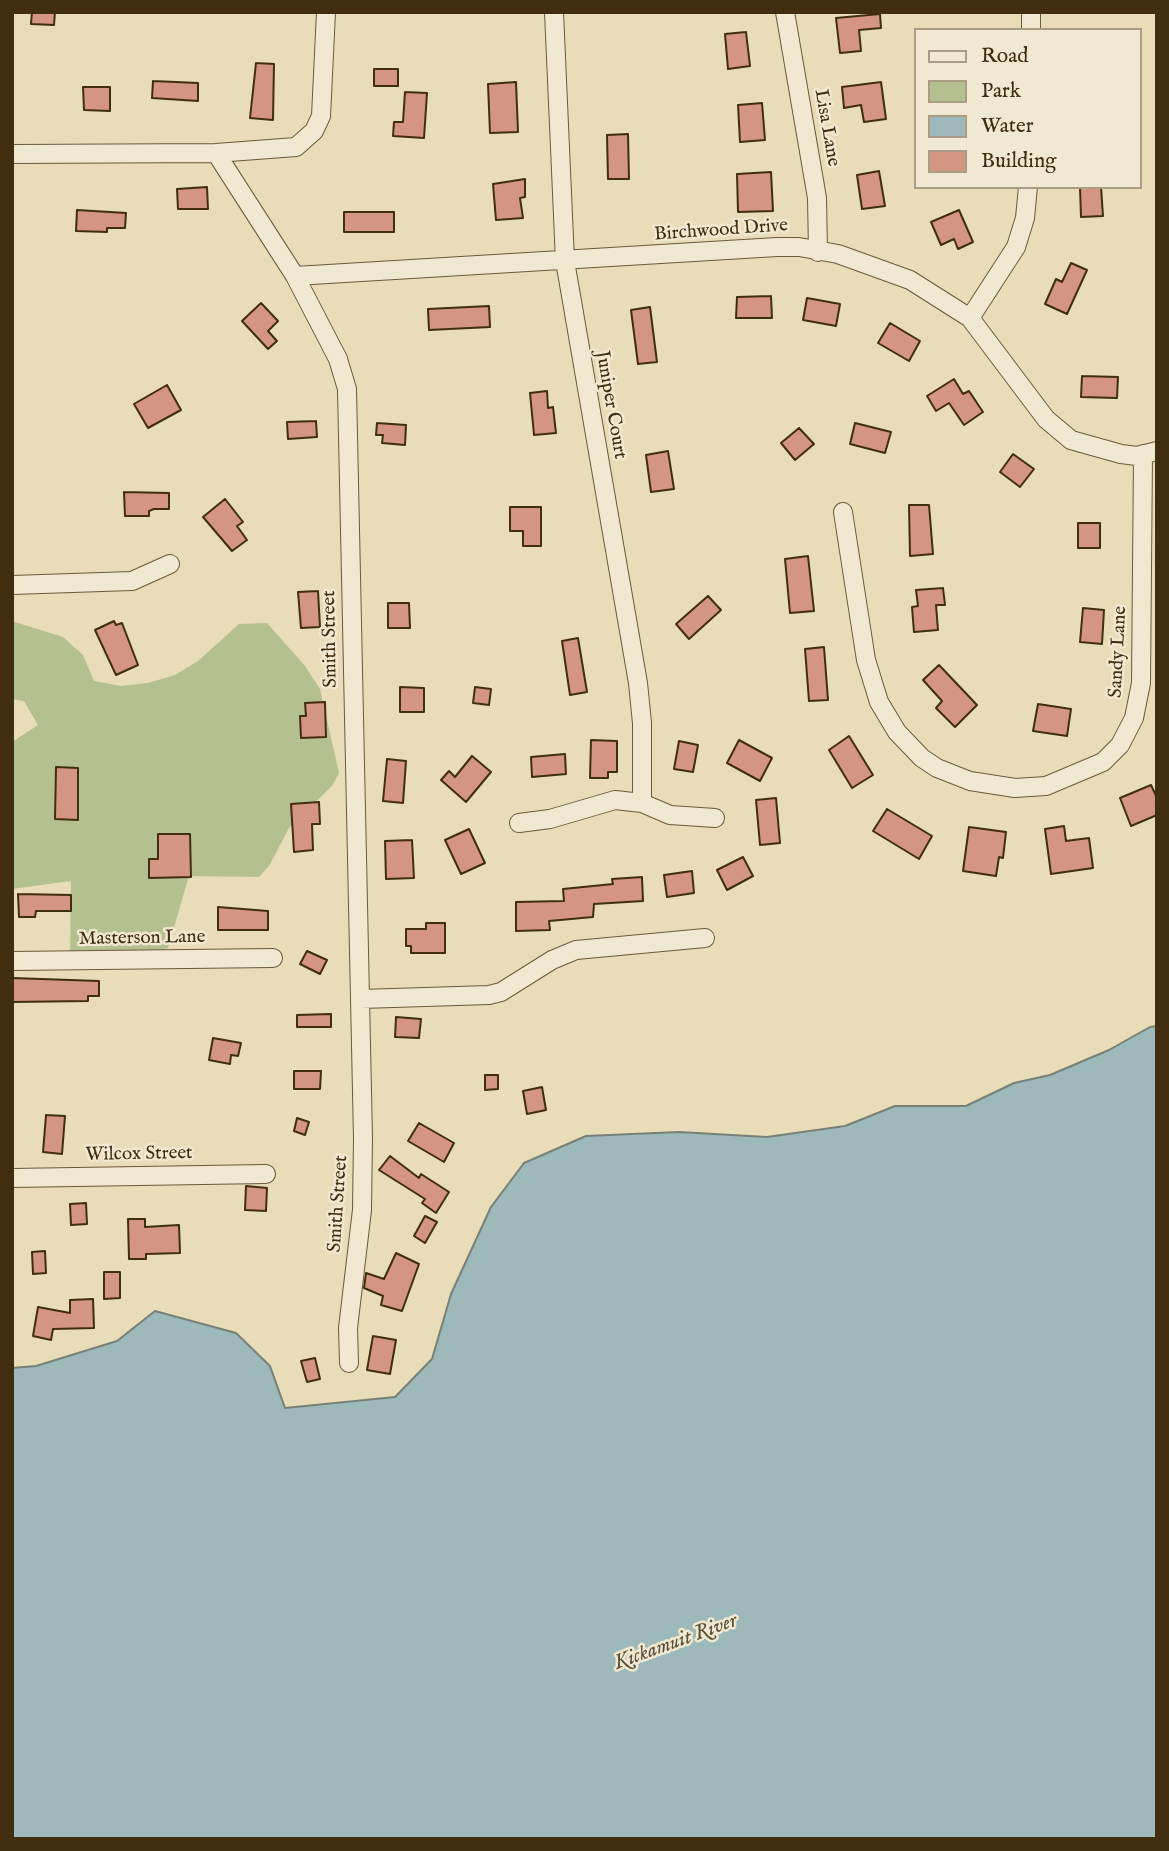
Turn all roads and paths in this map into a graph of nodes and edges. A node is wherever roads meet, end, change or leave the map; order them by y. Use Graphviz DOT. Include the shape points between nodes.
graph roads {
  1 [pos="326,12"];
  2 [pos="554,12"];
  3 [pos="785,12"];
  4 [pos="216,153"];
  5 [pos="12,154"];
  6 [pos="1028,189"];
  7 [pos="818,252"];
  8 [pos="565,261"];
  9 [pos="295,276"];
  10 [pos="970,318"];
  11 [pos="1150,452"];
  12 [pos="843,512"];
  13 [pos="170,565"];
  14 [pos="12,585"];
  15 [pos="642,803"];
  16 [pos="715,818"];
  17 [pos="519,823"];
  18 [pos="705,938"];
  19 [pos="273,958"];
  20 [pos="12,961"];
  21 [pos="361,999"];
  22 [pos="266,1174"];
  23 [pos="12,1178"];
  24 [pos="349,1363"];
  1 -- 4 [label="street" via="321,116 314,131 304,142 286,149"];
  2 -- 8 [label="street, Juniper Court"];
  3 -- 7 [label="street, Lisa Lane" via="817,198"];
  4 -- 5 [label="street"];
  4 -- 9 [label="street, Smith Street"];
  6 -- 10 [label="street" via="1016,247"];
  7 -- 8 [label="street, Birchwood Drive" via="777,247"];
  7 -- 10 [label="street, Birchwood Drive" via="838,254 910,280"];
  8 -- 9 [label="street, Birchwood Drive"];
  8 -- 15 [label="street, Juniper Court" via="638,683"];
  9 -- 21 [label="street, Smith Street" via="338,359 346,389"];
  10 -- 11 [label="street, Birchwood Drive" via="1046,419 1070,440 1109,452"];
  11 -- 12 [label="street, Sandy Lane" via="1141,683 1134,718 1120,745 1103,762 1046,786 1015,788 970,781 922,758 897,732 879,702 866,660"];
  13 -- 14 [label="street" via="132,581"];
  15 -- 16 [label="street" via="670,815"];
  15 -- 17 [label="street" via="615,800"];
  18 -- 21 [label="street" via="576,950 489,995"];
  19 -- 20 [label="street, Masterson Lane"];
  21 -- 24 [label="street, Smith Street" via="363,1180 348,1328"];
  22 -- 23 [label="street, Wilcox Street"];
}
